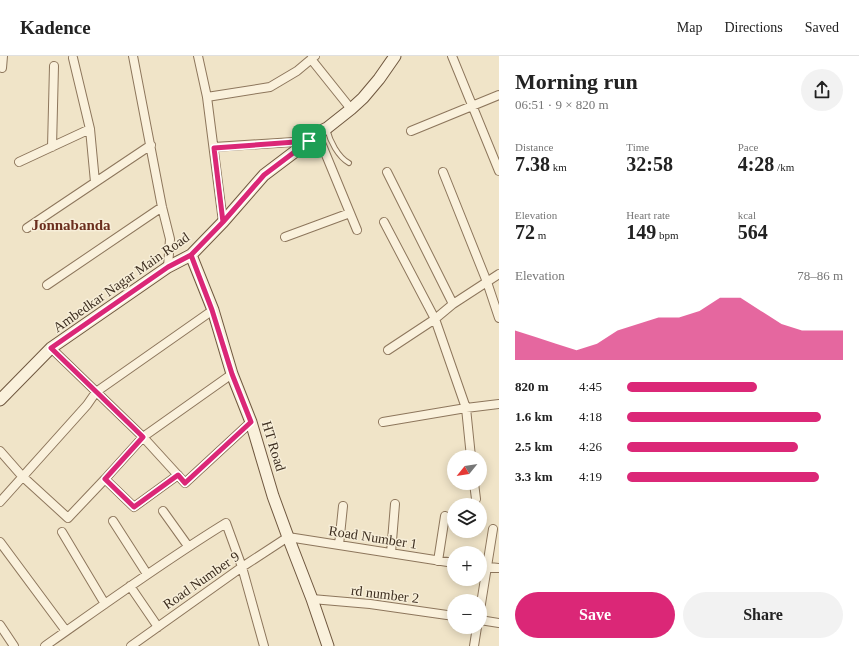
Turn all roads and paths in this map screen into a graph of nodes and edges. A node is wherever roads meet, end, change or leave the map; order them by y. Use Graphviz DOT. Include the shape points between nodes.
graph roads {
  1 [pos="4,56"];
  2 [pos="133,56"];
  3 [pos="198,56"];
  4 [pos="395,56"];
  5 [pos="452,56"];
  6 [pos="73,58"];
  7 [pos="313,58"];
  8 [pos="54,66"];
  9 [pos="2,68"];
  10 [pos="499,95"];
  11 [pos="207,97"];
  12 [pos="472,106"];
  13 [pos="351,109"];
  14 [pos="90,129"];
  15 [pos="322,131"];
  16 [pos="411,131"];
  17 [pos="309,141"];
  18 [pos="151,145"];
  19 [pos="52,147"];
  20 [pos="214,148"];
  21 [pos="19,162"];
  22 [pos="349,163"];
  23 [pos="499,171"];
  24 [pos="387,172"];
  25 [pos="443,172"];
  26 [pos="94,182"];
  27 [pos="162,206"];
  28 [pos="350,213"];
  29 [pos="223,222"];
  30 [pos="384,222"];
  31 [pos="27,228"];
  32 [pos="357,230"];
  33 [pos="284,237"];
  34 [pos="191,255"];
  35 [pos="168,267"];
  36 [pos="499,274"];
  37 [pos="487,282"];
  38 [pos="47,285"];
  39 [pos="453,304"];
  40 [pos="212,310"];
  41 [pos="499,318"];
  42 [pos="435,319"];
  43 [pos="51,348"];
  44 [pos="388,350"];
  45 [pos="232,374"];
  46 [pos="96,392"];
  47 [pos="0,400"];
  48 [pos="499,404"];
  49 [pos="466,408"];
  50 [pos="251,422"];
  51 [pos="383,422"];
  52 [pos="143,437"];
  53 [pos="470,450"];
  54 [pos="0,451"];
  55 [pos="178,475"];
  56 [pos="22,476"];
  57 [pos="105,479"];
  58 [pos="0,502"];
  59 [pos="396,504"];
  60 [pos="344,506"];
  61 [pos="163,511"];
  62 [pos="445,516"];
  63 [pos="114,521"];
  64 [pos="493,529"];
  65 [pos="62,532"];
  66 [pos="288,537"];
  67 [pos="0,542"];
  68 [pos="338,545"];
  69 [pos="188,546"];
  70 [pos="391,553"];
  71 [pos="487,554"];
  72 [pos="438,561"];
  73 [pos="447,562"];
  74 [pos="487,566"];
  75 [pos="242,567"];
  76 [pos="499,568"];
  77 [pos="147,574"];
  78 [pos="130,586"];
  79 [pos="312,599"];
  80 [pos="105,604"];
  81 [pos="447,615"];
  82 [pos="487,621"];
  83 [pos="499,624"];
  84 [pos="0,626"];
  85 [pos="158,627"];
  86 [pos="66,631"];
  87 [pos="3,634"];
  88 [pos="476,634"];
  89 [pos="14,646"];
  90 [pos="45,646"];
  91 [pos="131,646"];
  92 [pos="264,646"];
  93 [pos="328,646"];
  94 [pos="474,646"];
  1 -- 9 [label="street"];
  2 -- 18 [label="street"];
  3 -- 11 [label="street"];
  4 -- 13 [label="street, Ambedkar Nagar Main Road" via="379,79"];
  5 -- 12 [label="street"];
  6 -- 14 [label="street"];
  7 -- 11 [label="street" via="270,87"];
  7 -- 13 [label="street"];
  8 -- 19 [label="street"];
  10 -- 12 [label="street"];
  11 -- 20 [label="street"];
  12 -- 16 [label="street"];
  12 -- 23 [label="street"];
  13 -- 15 [label="street, Ambedkar Nagar Main Road"];
  14 -- 19 [label="street"];
  14 -- 26 [label="street"];
  15 -- 17 [label="street, Ambedkar Nagar Main Road"];
  15 -- 22 [label="lane" via="329,135 345,161"];
  15 -- 28 [label="street"];
  17 -- 20 [label="street"];
  17 -- 29 [label="street, Ambedkar Nagar Main Road" via="264,175"];
  18 -- 26 [label="street"];
  18 -- 27 [label="street"];
  19 -- 21 [label="street"];
  20 -- 29 [label="street"];
  24 -- 39 [label="street"];
  25 -- 37 [label="street"];
  26 -- 31 [label="street"];
  27 -- 35 [label="street" via="170,239"];
  27 -- 38 [label="street"];
  28 -- 32 [label="street"];
  28 -- 33 [label="street"];
  29 -- 34 [label="street, Ambedkar Nagar Main Road"];
  30 -- 42 [label="street"];
  34 -- 35 [label="street, Ambedkar Nagar Main Road"];
  34 -- 40 [label="street, HT Road"];
  35 -- 43 [label="street, Ambedkar Nagar Main Road"];
  36 -- 37 [label="street"];
  37 -- 39 [label="street"];
  37 -- 41 [label="street"];
  39 -- 42 [label="street"];
  40 -- 45 [label="street, HT Road"];
  40 -- 46 [label="street"];
  42 -- 44 [label="street"];
  42 -- 49 [label="street"];
  43 -- 46 [label="street"];
  43 -- 47 [label="street, Ambedkar Nagar Main Road"];
  45 -- 50 [label="street, HT Road"];
  45 -- 52 [label="street"];
  46 -- 52 [label="street"];
  46 -- 56 [label="street"];
  48 -- 49 [label="street"];
  49 -- 51 [label="street"];
  49 -- 53 [label="street"];
  50 -- 55 [label="street" via="185,483"];
  50 -- 66 [label="street, HT Road"];
  52 -- 55 [label="street"];
  52 -- 57 [label="street"];
  54 -- 56 [label="street"];
  55 -- 57 [label="street" via="134,507"];
  56 -- 57 [label="street" via="68,518"];
  56 -- 58 [label="street"];
  59 -- 70 [label="street"];
  60 -- 68 [label="street"];
  61 -- 69 [label="street"];
  62 -- 72 [label="street"];
  63 -- 77 [label="street"];
  64 -- 71 [label="street"];
  65 -- 80 [label="street"];
  66 -- 68 [label="street, Road Number 1"];
  66 -- 75 [label="street, Road Number 9"];
  66 -- 79 [label="street, HT Road"];
  67 -- 86 [label="street"];
  68 -- 70 [label="street, Road Number 1"];
  69 -- 75 [label="street" via="226,523"];
  69 -- 77 [label="street"];
  70 -- 72 [label="street, Road Number 1"];
  72 -- 73 [label="street, Road Number 1"];
  74 -- 76 [label="street"];
  75 -- 85 [label="street, Road Number 9"];
  75 -- 92 [label="street"];
  77 -- 78 [label="street"];
  78 -- 80 [label="street"];
  78 -- 85 [label="street"];
  79 -- 81 [label="street, rd number 2"];
  79 -- 93 [label="street, HT Road"];
  80 -- 86 [label="street"];
  82 -- 83 [label="street"];
  84 -- 87 [label="street"];
  85 -- 91 [label="street, Road Number 9"];
  86 -- 90 [label="street"];
  87 -- 89 [label="street"];
  88 -- 94 [label="street"];
}
